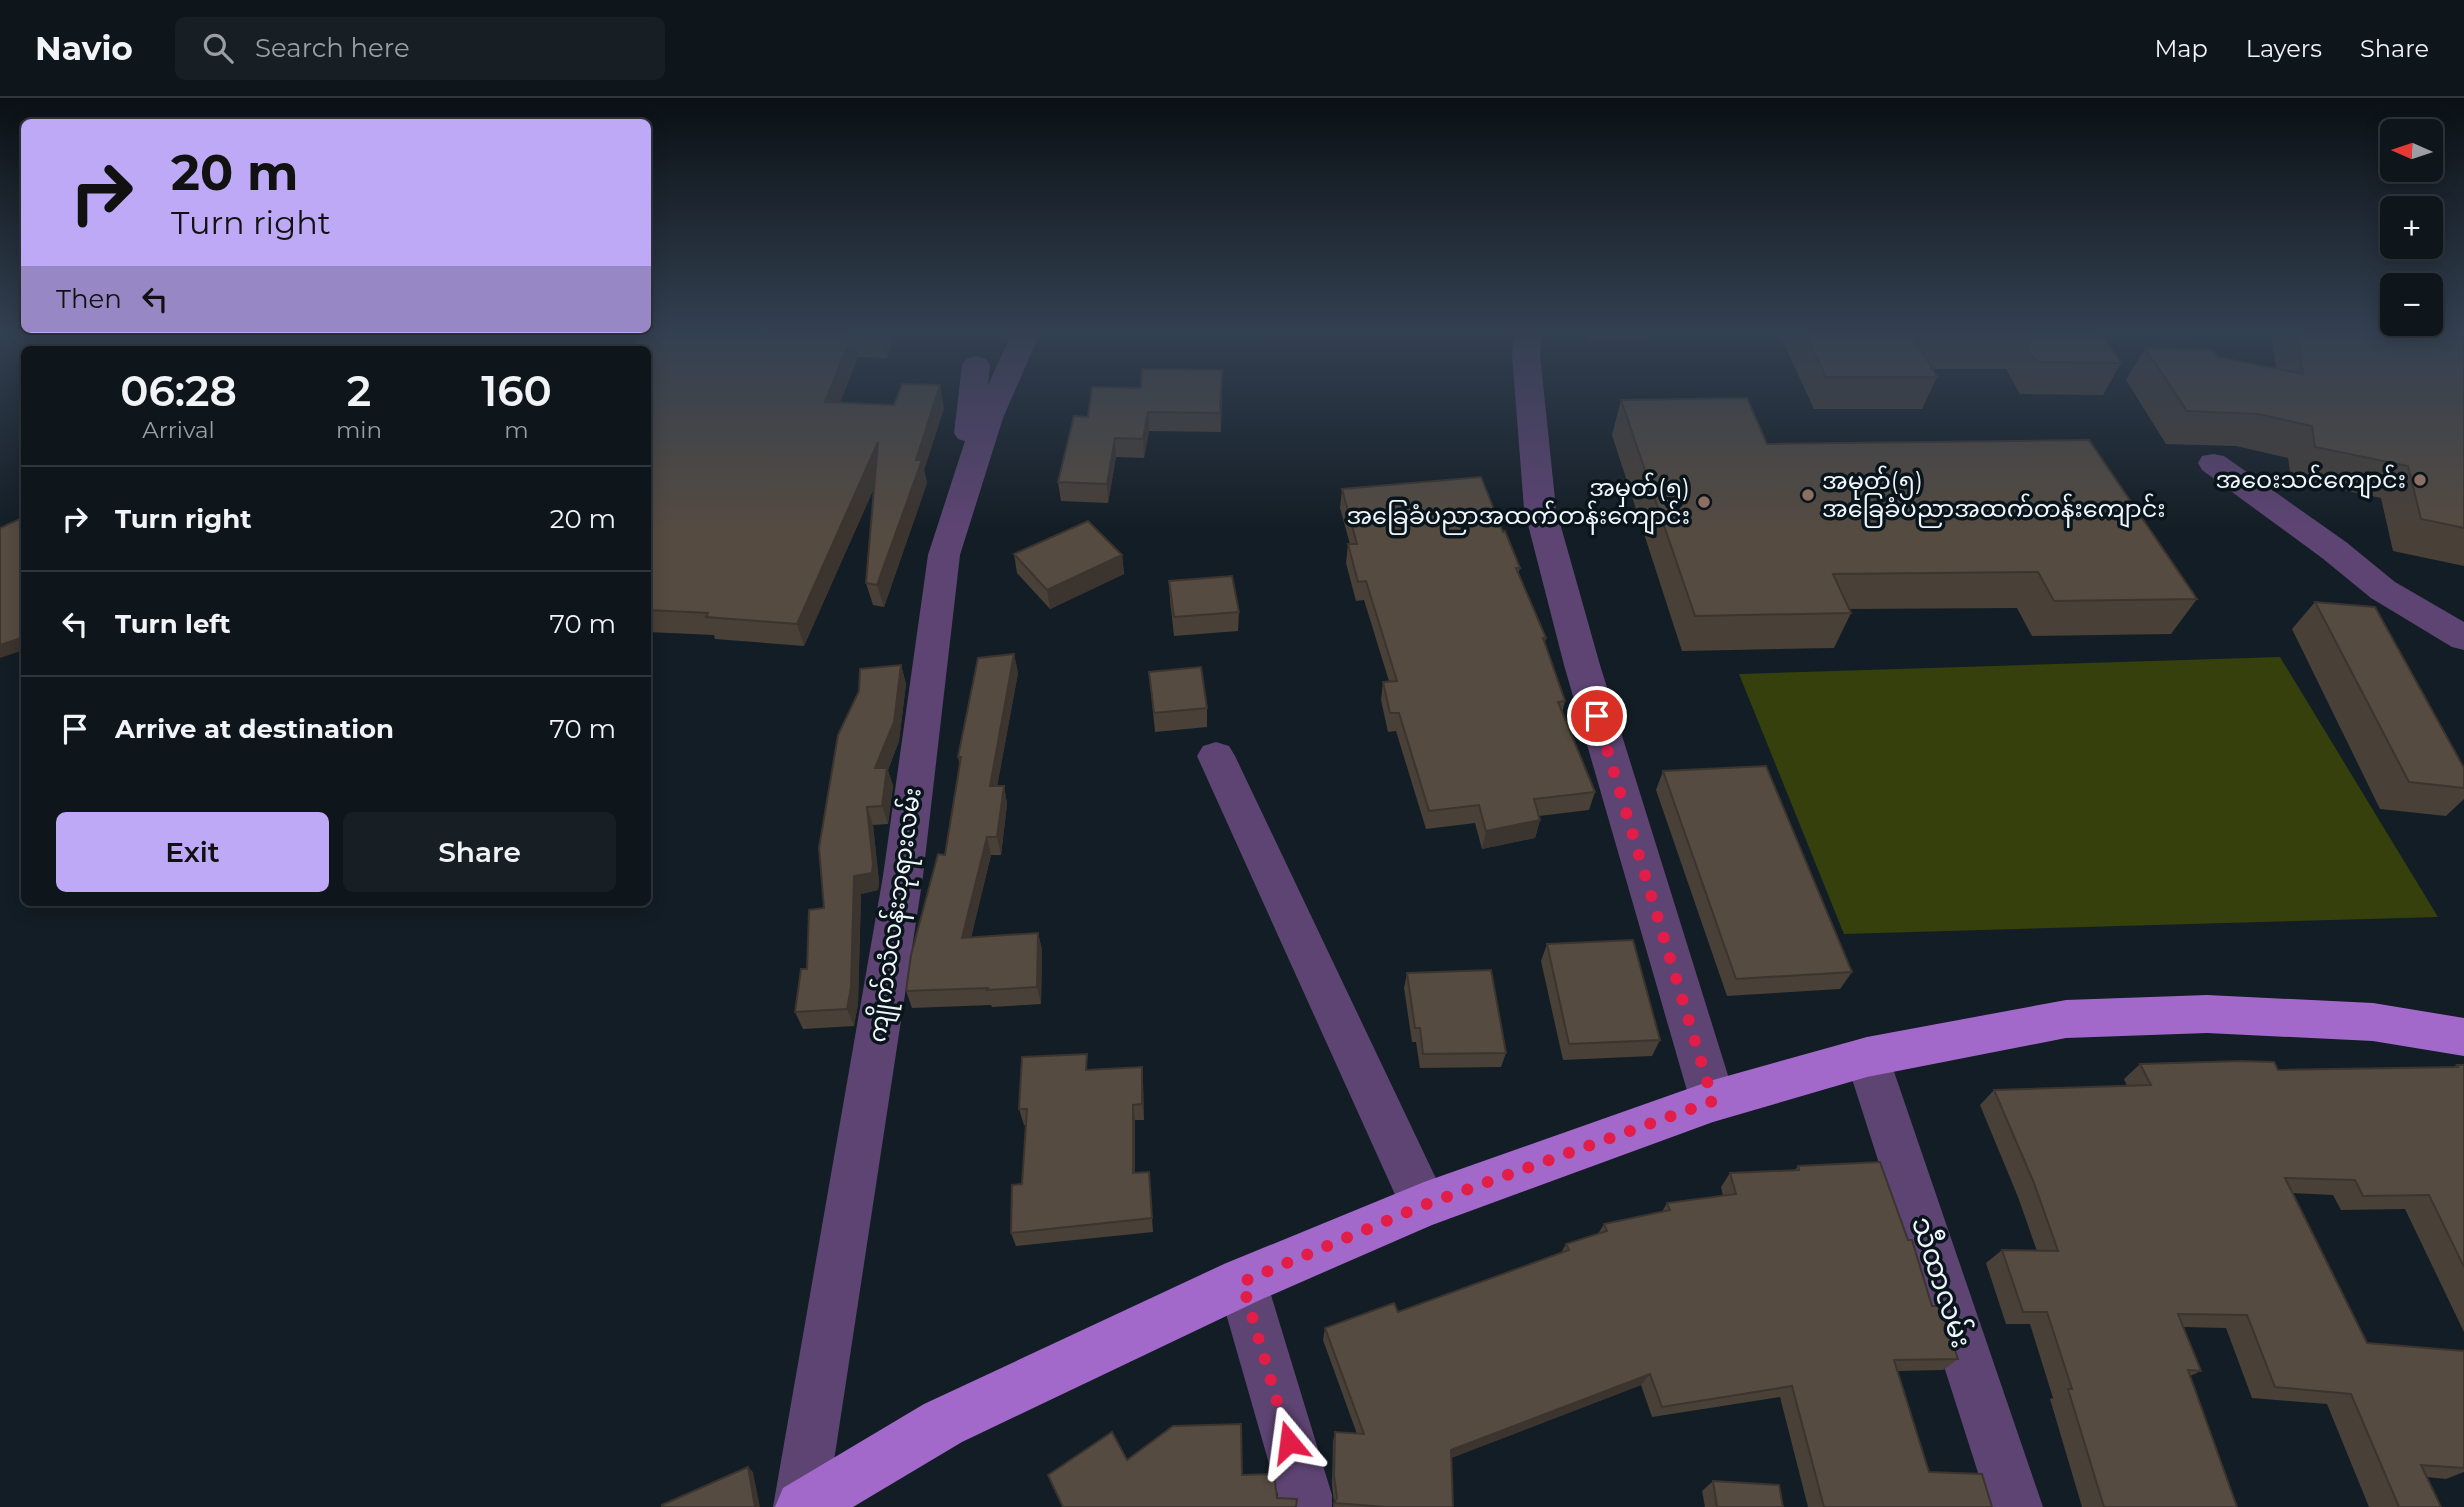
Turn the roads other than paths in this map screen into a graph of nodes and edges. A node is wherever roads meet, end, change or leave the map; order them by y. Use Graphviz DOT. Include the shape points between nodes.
graph roads {
  1 [pos="972,399"];
  2 [pos="997,399"];
  3 [pos="1531,399"];
  4 [pos="2214,463"];
  5 [pos="963,488"];
  6 [pos="2464,638"];
  7 [pos="1216,756"];
  8 [pos="2464,1037"];
  9 [pos="1867,1057"];
  10 [pos="1713,1101"];
  11 [pos="1424,1205"];
  12 [pos="1242,1282"];
  13 [pos="801,1507"];
  14 [pos="1305,1507"];
  15 [pos="2016,1507"];
  1 -- 5 [label="street"];
  2 -- 5 [label="street, ကျိုက်သံလန်းဘုရားလမ်း"];
  3 -- 10 [label="street" via="1540,509 1581,665"];
  4 -- 6 [label="street" via="2383,590"];
  5 -- 13 [label="street, ကျိုက်သံလန်းဘုရားလမ်း" via="944,555 904,876"];
  7 -- 11 [label="street"];
  8 -- 9 [label="main road" via="2374,1022 2156,1015 2066,1019"];
  9 -- 10 [label="main road"];
  9 -- 15 [label="street, သီထာလမ်း"];
  10 -- 11 [label="main road"];
  11 -- 12 [label="main road"];
  12 -- 13 [label="main road" via="943,1423"];
  12 -- 14 [label="street"];
}
